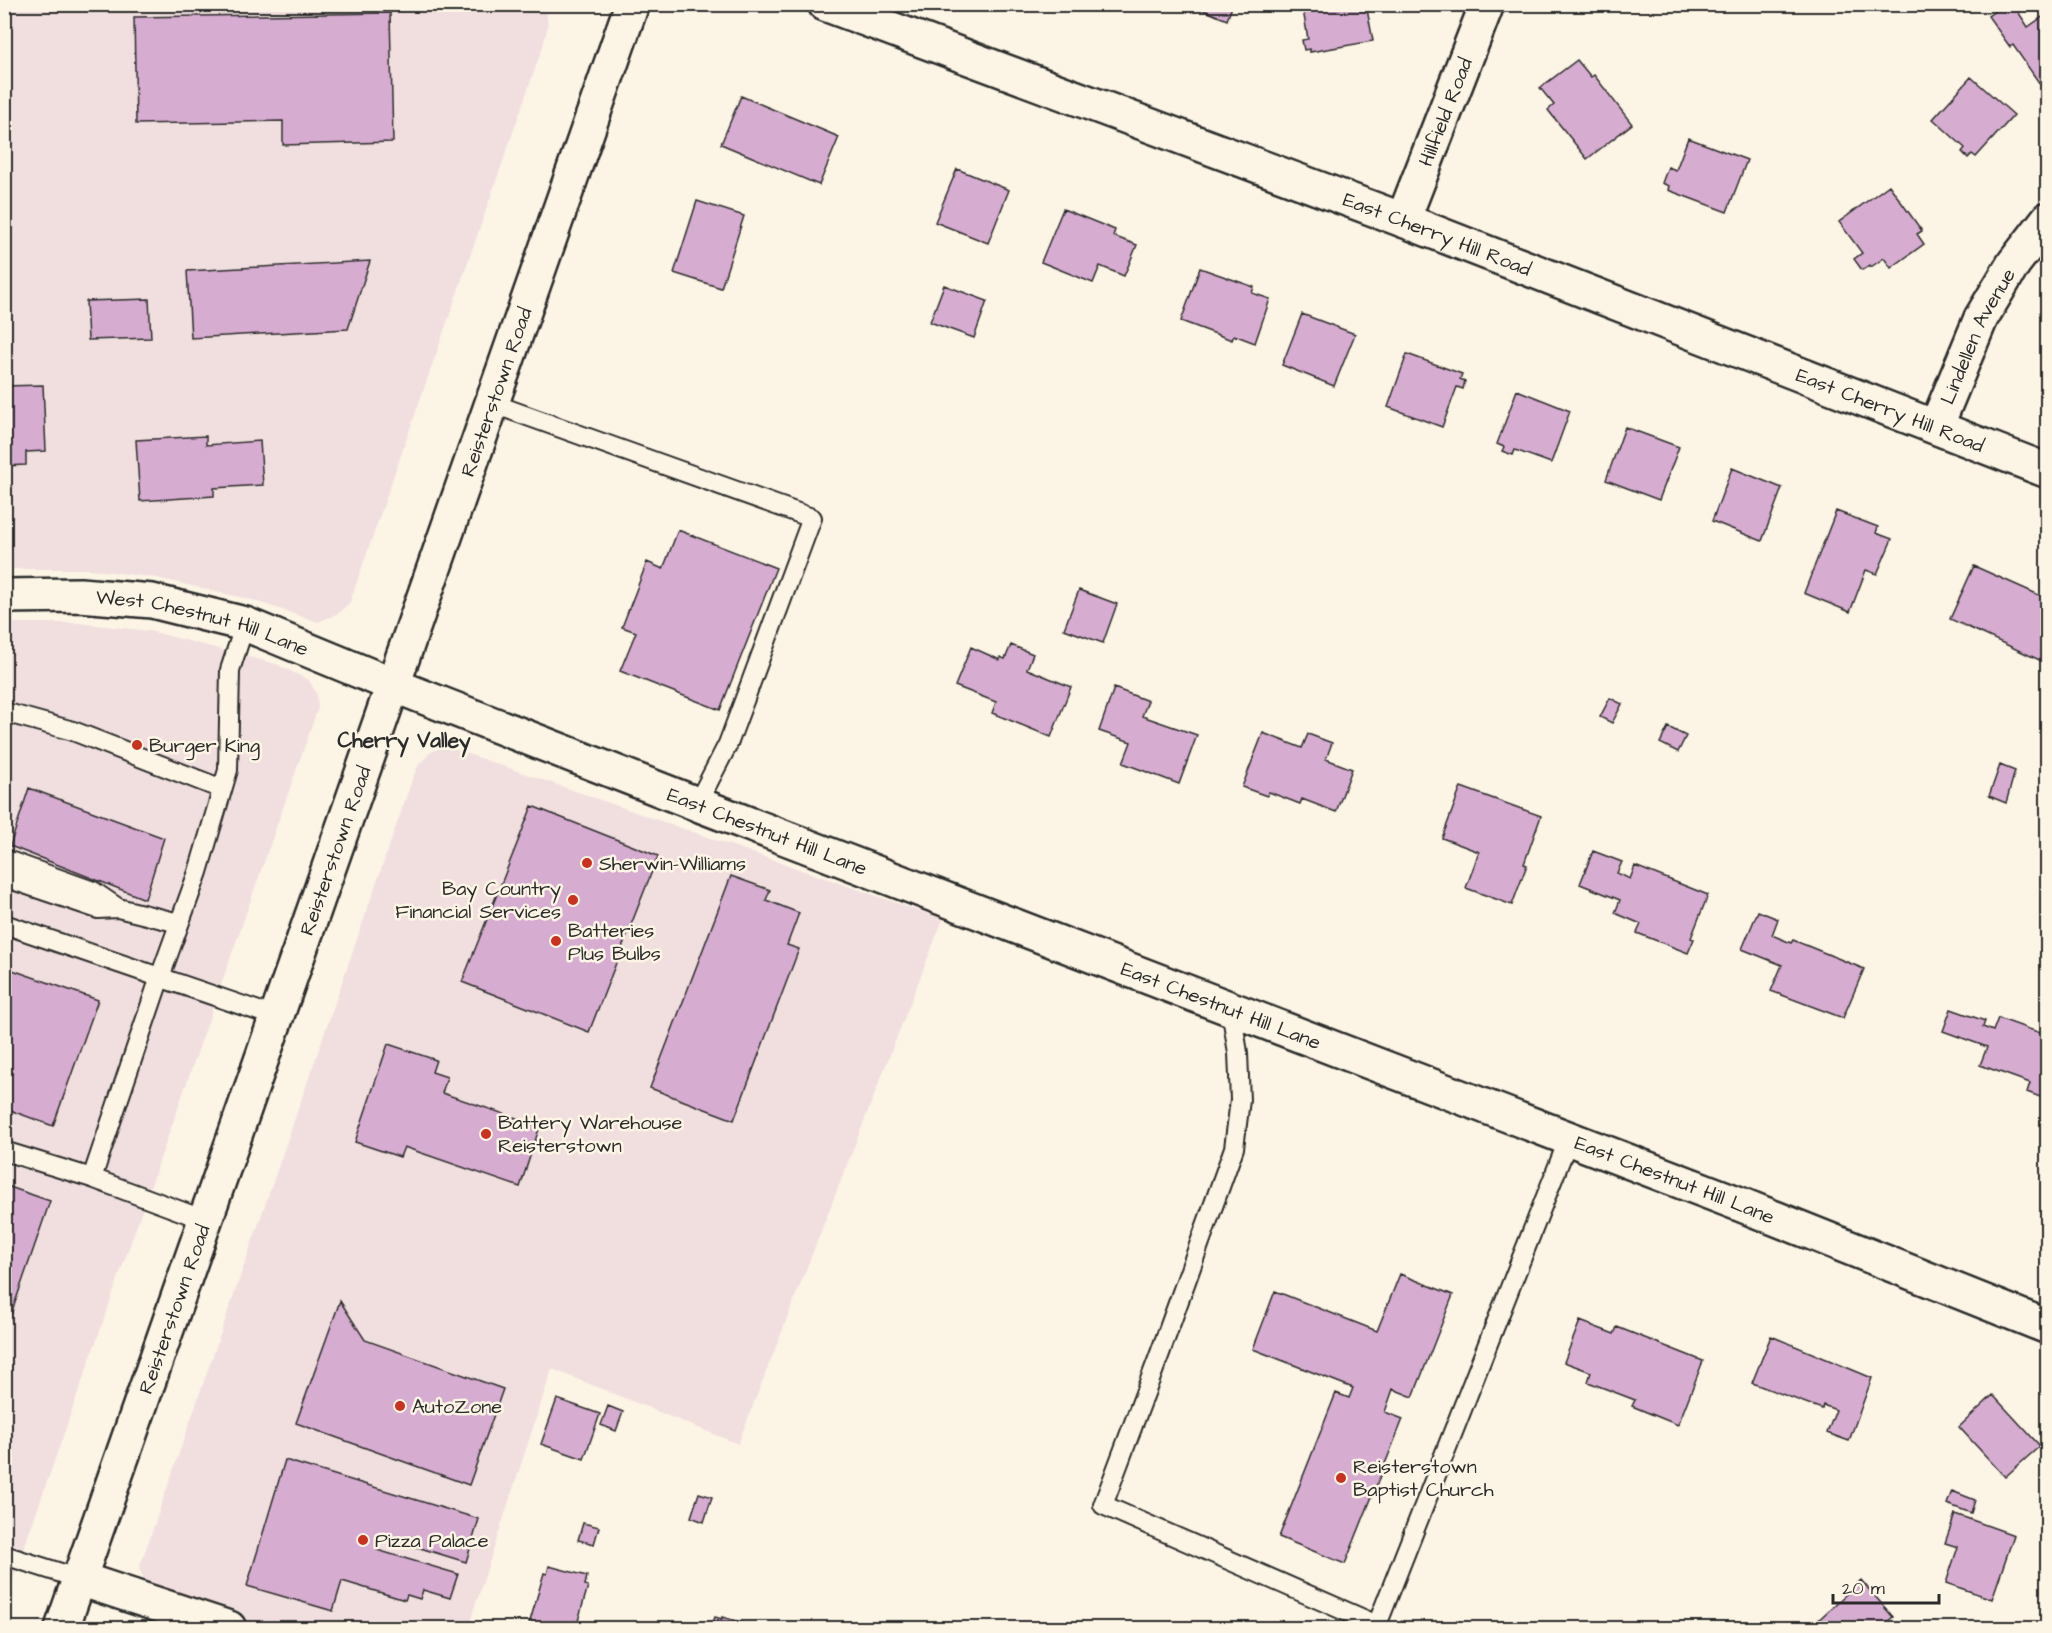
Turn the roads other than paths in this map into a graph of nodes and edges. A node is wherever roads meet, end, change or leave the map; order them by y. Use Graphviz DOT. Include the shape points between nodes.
graph roads {
  1 [pos="632,4"];
  2 [pos="825,4"];
  3 [pos="1487,4"];
  4 [pos="2048,219"];
  5 [pos="1403,220"];
  6 [pos="491,403"];
  7 [pos="1936,427"];
  8 [pos="2048,471"];
  9 [pos="4,596"];
  10 [pos="245,624"];
  11 [pos="393,685"];
  12 [pos="4,712"];
  13 [pos="222,789"];
  14 [pos="697,804"];
  15 [pos="4,859"];
  16 [pos="4,877"];
  17 [pos="118,908"];
  18 [pos="179,923"];
  19 [pos="4,924"];
  20 [pos="160,977"];
  21 [pos="1231,1009"];
  22 [pos="276,1017"];
  23 [pos="1569,1138"];
  24 [pos="4,1151"];
  25 [pos="92,1178"];
  26 [pos="205,1220"];
  27 [pos="2048,1327"];
  28 [pos="4,1555"];
  29 [pos="80,1579"];
  30 [pos="62,1629"];
  31 [pos="228,1629"];
  1 -- 6 [label="main road, Reisterstown Road"];
  2 -- 5 [label="main road, East Cherry Hill Road"];
  3 -- 5 [label="main road, Hillfield Road"];
  4 -- 7 [label="main road, Lindellen Avenue" via="2014,263 1980,318"];
  5 -- 7 [label="main road, East Cherry Hill Road"];
  6 -- 11 [label="main road, Reisterstown Road"];
  6 -- 14 [label="lane" via="812,518 728,744"];
  7 -- 8 [label="main road, East Cherry Hill Road"];
  9 -- 10 [label="main road, West Chestnut Hill Lane" via="80,595 152,601"];
  10 -- 11 [label="main road, West Chestnut Hill Lane"];
  10 -- 13 [label="lane" via="230,670 228,770"];
  11 -- 14 [label="main road, East Chestnut Hill Lane"];
  11 -- 22 [label="main road, Reisterstown Road"];
  12 -- 13 [label="lane" via="73,731"];
  13 -- 18 [label="lane"];
  14 -- 21 [label="main road, East Chestnut Hill Lane"];
  15 -- 17 [label="lane" via="93,891"];
  16 -- 17 [label="lane" via="98,909"];
  17 -- 18 [label="lane"];
  18 -- 20 [label="lane"];
  19 -- 20 [label="lane"];
  20 -- 22 [label="lane"];
  20 -- 25 [label="lane"];
  21 -- 23 [label="main road, East Chestnut Hill Lane"];
  21 -- 23 [label="lane" via="1240,1100 1233,1148 1103,1505 1377,1625"];
  22 -- 26 [label="main road, Reisterstown Road"];
  23 -- 27 [label="main road, East Chestnut Hill Lane"];
  24 -- 25 [label="lane"];
  25 -- 26 [label="lane"];
  26 -- 29 [label="main road, Reisterstown Road"];
  28 -- 29 [label="lane"];
  29 -- 30 [label="main road, Reisterstown Road"];
  29 -- 31 [label="main road"];
}
